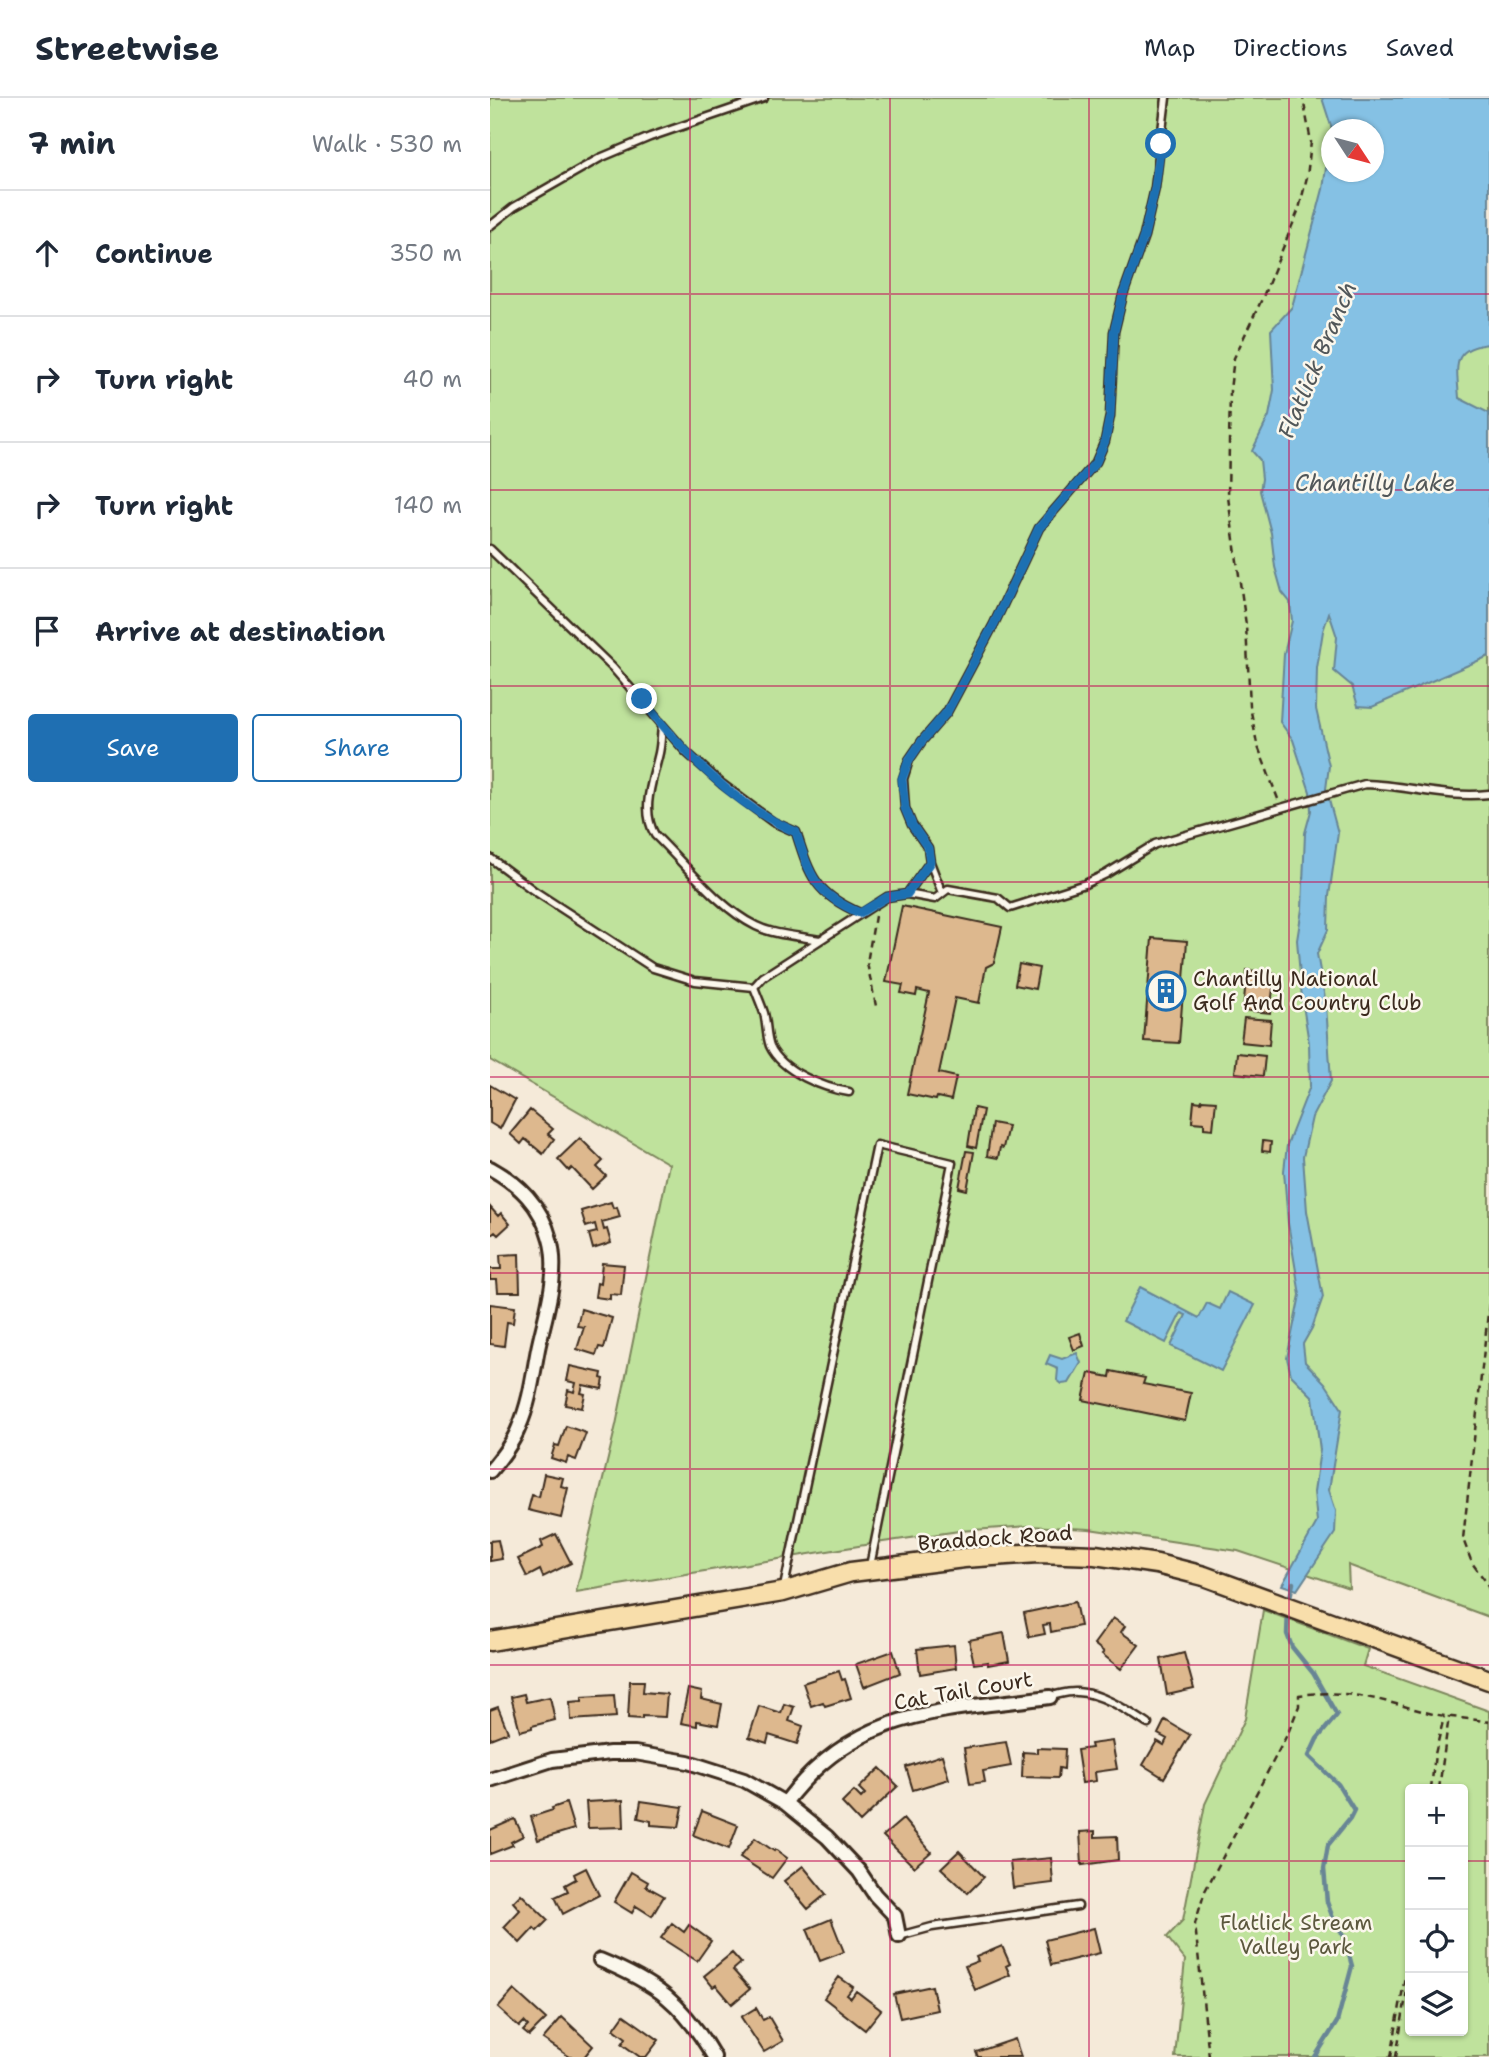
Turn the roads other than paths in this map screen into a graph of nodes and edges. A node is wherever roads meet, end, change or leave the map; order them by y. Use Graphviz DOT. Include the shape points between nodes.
graph roads {
  1 [pos="764,98"];
  2 [pos="1166,98"];
  3 [pos="490,226"];
  4 [pos="490,549"];
  5 [pos="662,726"];
  6 [pos="1489,794"];
  7 [pos="490,858"];
  8 [pos="930,862"];
  9 [pos="942,893"];
  10 [pos="907,894"];
  11 [pos="860,913"];
  12 [pos="820,940"];
  13 [pos="754,987"];
  14 [pos="849,1092"];
  15 [pos="490,1167"];
  16 [pos="490,1471"];
  17 [pos="869,1572"];
  18 [pos="783,1592"];
  19 [pos="490,1641"];
  20 [pos="1489,1680"];
  21 [pos="1050,1696"];
  22 [pos="1148,1724"];
  23 [pos="490,1780"];
  24 [pos="785,1802"];
  25 [pos="1078,1906"];
  26 [pos="899,1936"];
  27 [pos="600,1959"];
  28 [pos="714,2057"];
  1 -- 3 [label="lane" via="600,158 514,207"];
  2 -- 8 [label="lane" via="1155,188 1114,332 1105,441 1096,462 1039,528 947,712 909,760 902,779 905,808 928,848"];
  4 -- 5 [label="lane" via="612,668"];
  5 -- 11 [label="lane" via="723,784 773,822 796,832 818,886"];
  5 -- 12 [label="lane" via="647,801 655,835 725,906 758,928"];
  6 -- 9 [label="lane" via="1464,797 1365,784 1155,844 1106,874 1020,906 1010,908 998,898 948,889"];
  7 -- 13 [label="lane" via="653,968 695,981"];
  8 -- 9 [label="lane"];
  8 -- 10 [label="lane"];
  9 -- 10 [label="lane" via="935,899"];
  10 -- 11 [label="lane" via="887,897"];
  11 -- 12 [label="lane"];
  12 -- 13 [label="lane"];
  13 -- 14 [label="lane" via="775,1054 810,1080"];
  15 -- 16 [label="street" via="521,1188 542,1216 550,1239 553,1276 519,1429"];
  17 -- 18 [label="main road, Braddock Road" via="851,1572"];
  17 -- 18 [label="lane" via="952,1163 877,1144"];
  17 -- 20 [label="main road, Braddock Road" via="1038,1553 1157,1564 1264,1596"];
  18 -- 19 [label="main road, Braddock Road"];
  21 -- 22 [label="lane" via="1087,1693"];
  21 -- 24 [label="street, Cat Tail Court" via="922,1714 881,1726 828,1756"];
  23 -- 24 [label="street" via="552,1760 635,1753 688,1762 744,1780"];
  24 -- 26 [label="street" via="859,1871 895,1916"];
  25 -- 26 [label="lane"];
  27 -- 28 [label="street" via="658,1989 689,2018"];
}
